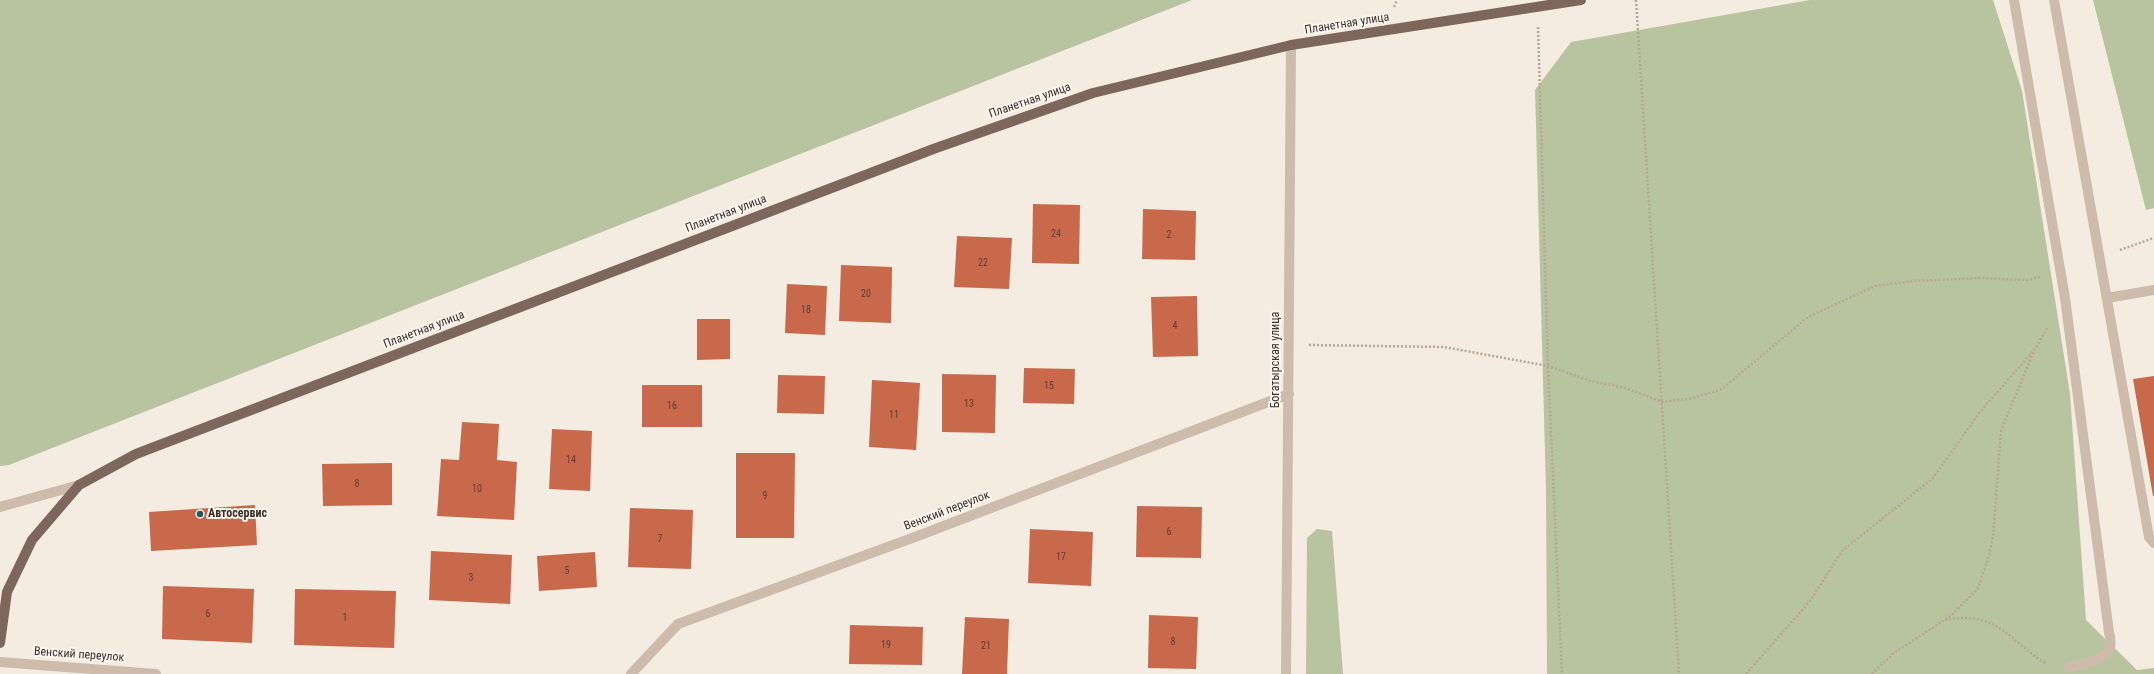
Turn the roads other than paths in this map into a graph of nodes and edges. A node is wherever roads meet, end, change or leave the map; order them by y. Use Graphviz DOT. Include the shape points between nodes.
graph roads {
  1 [pos="1581,0"];
  2 [pos="2014,0"];
  3 [pos="2054,0"];
  4 [pos="1291,45"];
  5 [pos="2154,290"];
  6 [pos="2107,298"];
  7 [pos="1288,394"];
  8 [pos="78,485"];
  9 [pos="0,507"];
  10 [pos="2154,542"];
  11 [pos="0,643"];
  12 [pos="0,662"];
  13 [pos="2068,668"];
  14 [pos="156,674"];
  15 [pos="631,674"];
  16 [pos="1286,674"];
  1 -- 4 [label="main road, Планетная улица"];
  2 -- 13 [label="street" via="2065,298 2110,648 2102,657"];
  3 -- 6 [label="street"];
  4 -- 7 [label="street, Богатырская улица"];
  4 -- 8 [label="main road, Планетная улица" via="1093,93 936,148 136,454"];
  5 -- 6 [label="street"];
  6 -- 10 [label="street" via="2150,537"];
  7 -- 15 [label="street, Венский переулок" via="923,534 678,624"];
  7 -- 16 [label="street, Богатырская улица"];
  8 -- 9 [label="street"];
  8 -- 11 [label="main road, Планетная улица" via="32,540 7,592"];
  12 -- 14 [label="street, Венский переулок"];
}
